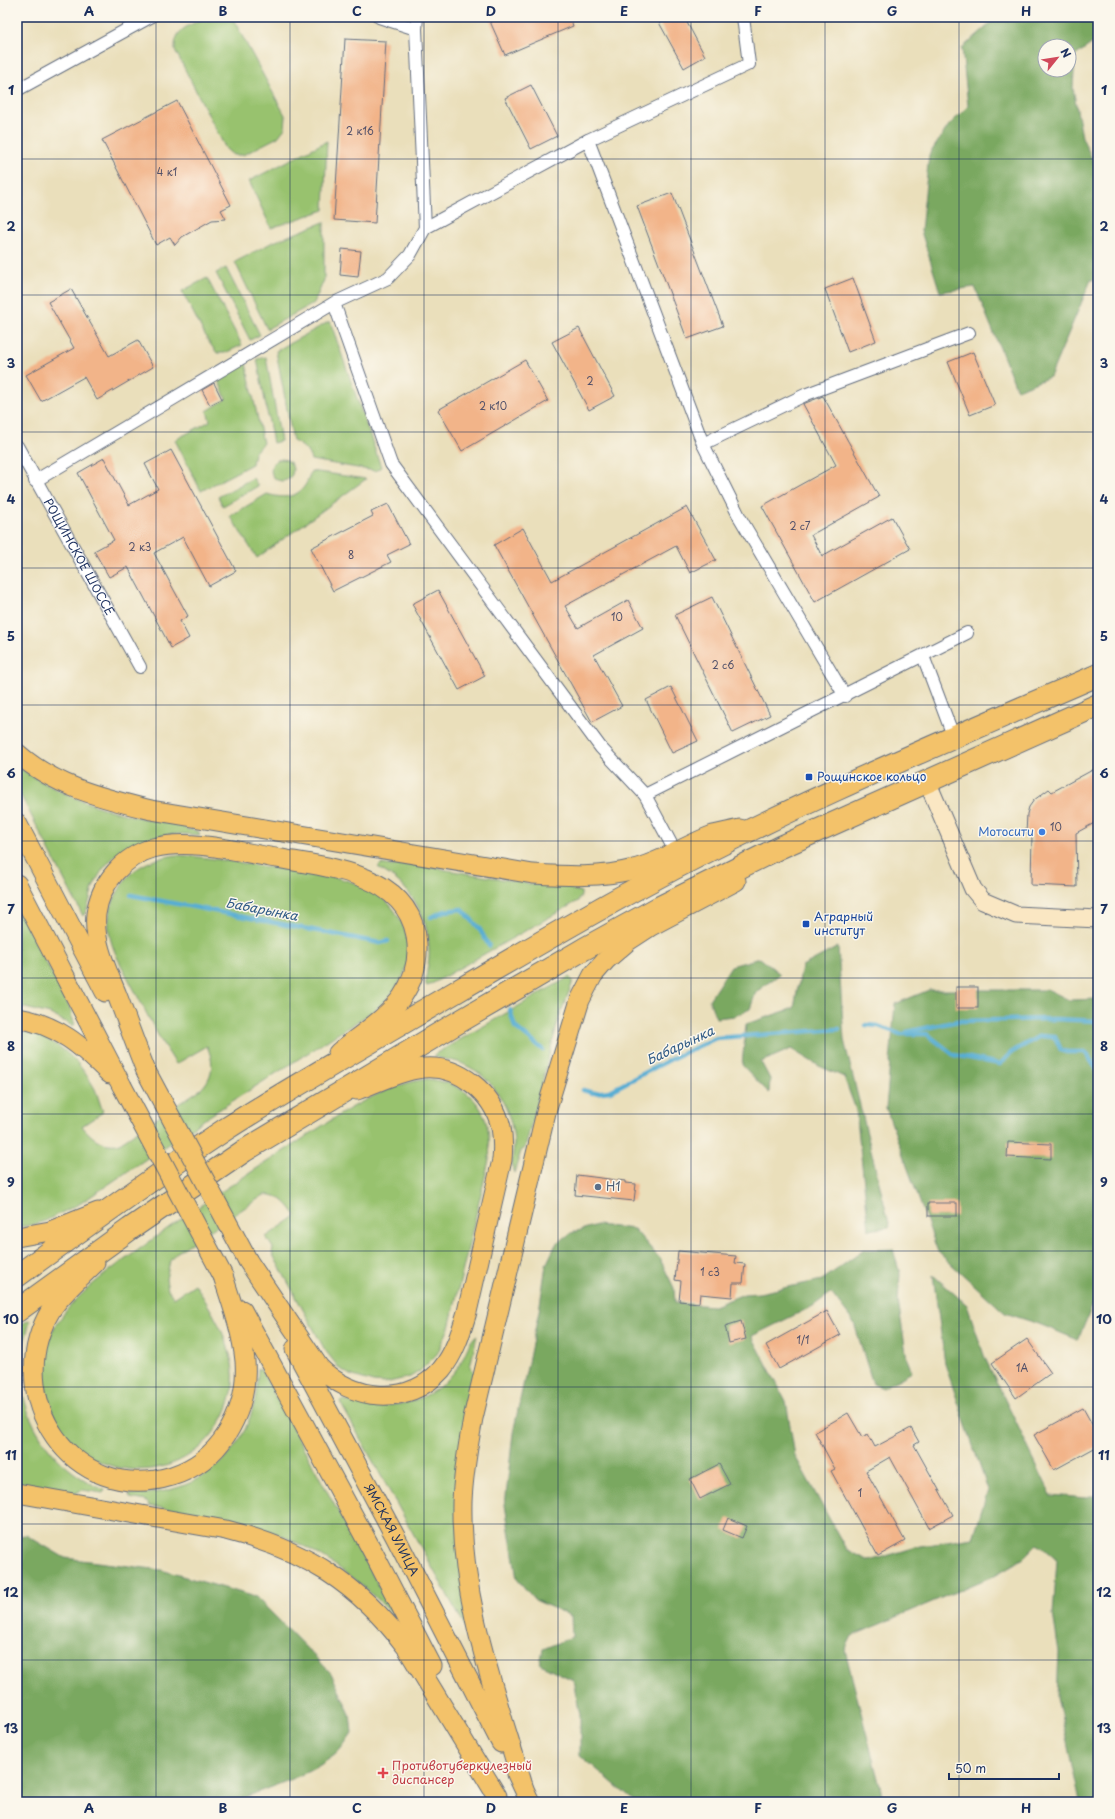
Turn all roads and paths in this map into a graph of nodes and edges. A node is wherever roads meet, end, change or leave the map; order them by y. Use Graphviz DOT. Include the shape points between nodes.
graph roads {
  1 [pos="150,17"];
  2 [pos="379,17"];
  3 [pos="743,17"];
  4 [pos="416,23"];
  5 [pos="17,90"];
  6 [pos="588,140"];
  7 [pos="425,228"];
  8 [pos="334,303"];
  9 [pos="969,332"];
  10 [pos="703,444"];
  11 [pos="17,446"];
  12 [pos="35,481"];
  13 [pos="967,633"];
  14 [pos="923,656"];
  15 [pos="140,667"];
  16 [pos="1098,676"];
  17 [pos="845,696"];
  18 [pos="1098,706"];
  19 [pos="954,738"];
  20 [pos="17,753"];
  21 [pos="927,781"];
  22 [pos="645,795"];
  23 [pos="17,823"];
  24 [pos="765,823"];
  25 [pos="781,846"];
  26 [pos="676,853"];
  27 [pos="17,884"];
  28 [pos="1098,919"];
  29 [pos="17,1018"];
  30 [pos="146,1071"];
  31 [pos="307,1079"];
  32 [pos="122,1086"];
  33 [pos="321,1104"];
  34 [pos="115,1205"];
  35 [pos="130,1229"];
  36 [pos="17,1237"];
  37 [pos="248,1261"];
  38 [pos="17,1276"];
  39 [pos="224,1276"];
  40 [pos="17,1311"];
  41 [pos="17,1493"];
  42 [pos="526,1794"];
  43 [pos="498,1799"];
  1 -- 5 [label="street"];
  2 -- 4 [label="street"];
  3 -- 6 [label="street" via="749,64"];
  4 -- 7 [label="street"];
  6 -- 7 [label="street"];
  6 -- 10 [label="street"];
  7 -- 8 [label="street" via="410,255 388,278"];
  8 -- 12 [label="street"];
  8 -- 22 [label="street" via="391,464 601,748"];
  9 -- 10 [label="street" via="807,394"];
  10 -- 17 [label="street" via="740,518"];
  11 -- 12 [label="street, РОЩИНСКОЕ ШОССЕ"];
  12 -- 15 [label="street, РОЩИНСКОЕ ШОССЕ"];
  13 -- 14 [label="street"];
  14 -- 17 [label="street"];
  14 -- 19 [label="street"];
  16 -- 19 [label="highway"];
  17 -- 22 [label="street"];
  18 -- 21 [label="highway"];
  19 -- 24 [label="highway"];
  20 -- 26 [label="main road" via="51,777 78,790 113,801 151,810 485,867 533,874 595,876 635,869"];
  21 -- 25 [label="highway"];
  21 -- 28 [label="street" via="973,889 983,901 1016,915"];
  22 -- 26 [label="street"];
  23 -- 30 [label="main road"];
  24 -- 26 [label="main road" via="713,836"];
  24 -- 31 [label="highway" via="585,917"];
  25 -- 33 [label="highway" via="660,907"];
  25 -- 42 [label="main road" via="742,878 651,926 606,960 593,975 580,1000 547,1108 473,1418 462,1503 464,1546 476,1624"];
  27 -- 32 [label="main road"];
  29 -- 32 [label="main road" via="46,1025 74,1041"];
  30 -- 31 [label="main road" via="99,947 96,914 106,885 123,865 152,849 183,845 210,847 328,867 360,876 388,890 408,913 414,926 417,952 414,976 408,988 391,1009"];
  30 -- 37 [label="main road, bridge"];
  31 -- 34 [label="highway" via="227,1129"];
  32 -- 39 [label="main road, bridge"];
  33 -- 35 [label="highway" via="244,1151"];
  33 -- 37 [label="main road" via="406,1072 436,1068 464,1077 476,1086 495,1111 503,1141 502,1160 467,1312 454,1349 430,1380 407,1392 396,1395 367,1394 341,1385 320,1367"];
  34 -- 36 [label="main road" via="50,1231"];
  34 -- 38 [label="highway"];
  35 -- 39 [label="main road" via="52,1309 38,1335 32,1362 33,1388 43,1420 69,1454 94,1472 121,1480 138,1481 167,1477 196,1465 221,1443 236,1420 244,1389 245,1362 241,1329"];
  35 -- 40 [label="highway"];
  37 -- 42 [label="main road, ЯМСКАЯ УЛИЦА" via="471,1682"];
  39 -- 43 [label="main road" via="376,1559"];
  41 -- 43 [label="main road" via="226,1530 260,1539 311,1562 367,1601 394,1631 407,1648"];
}
